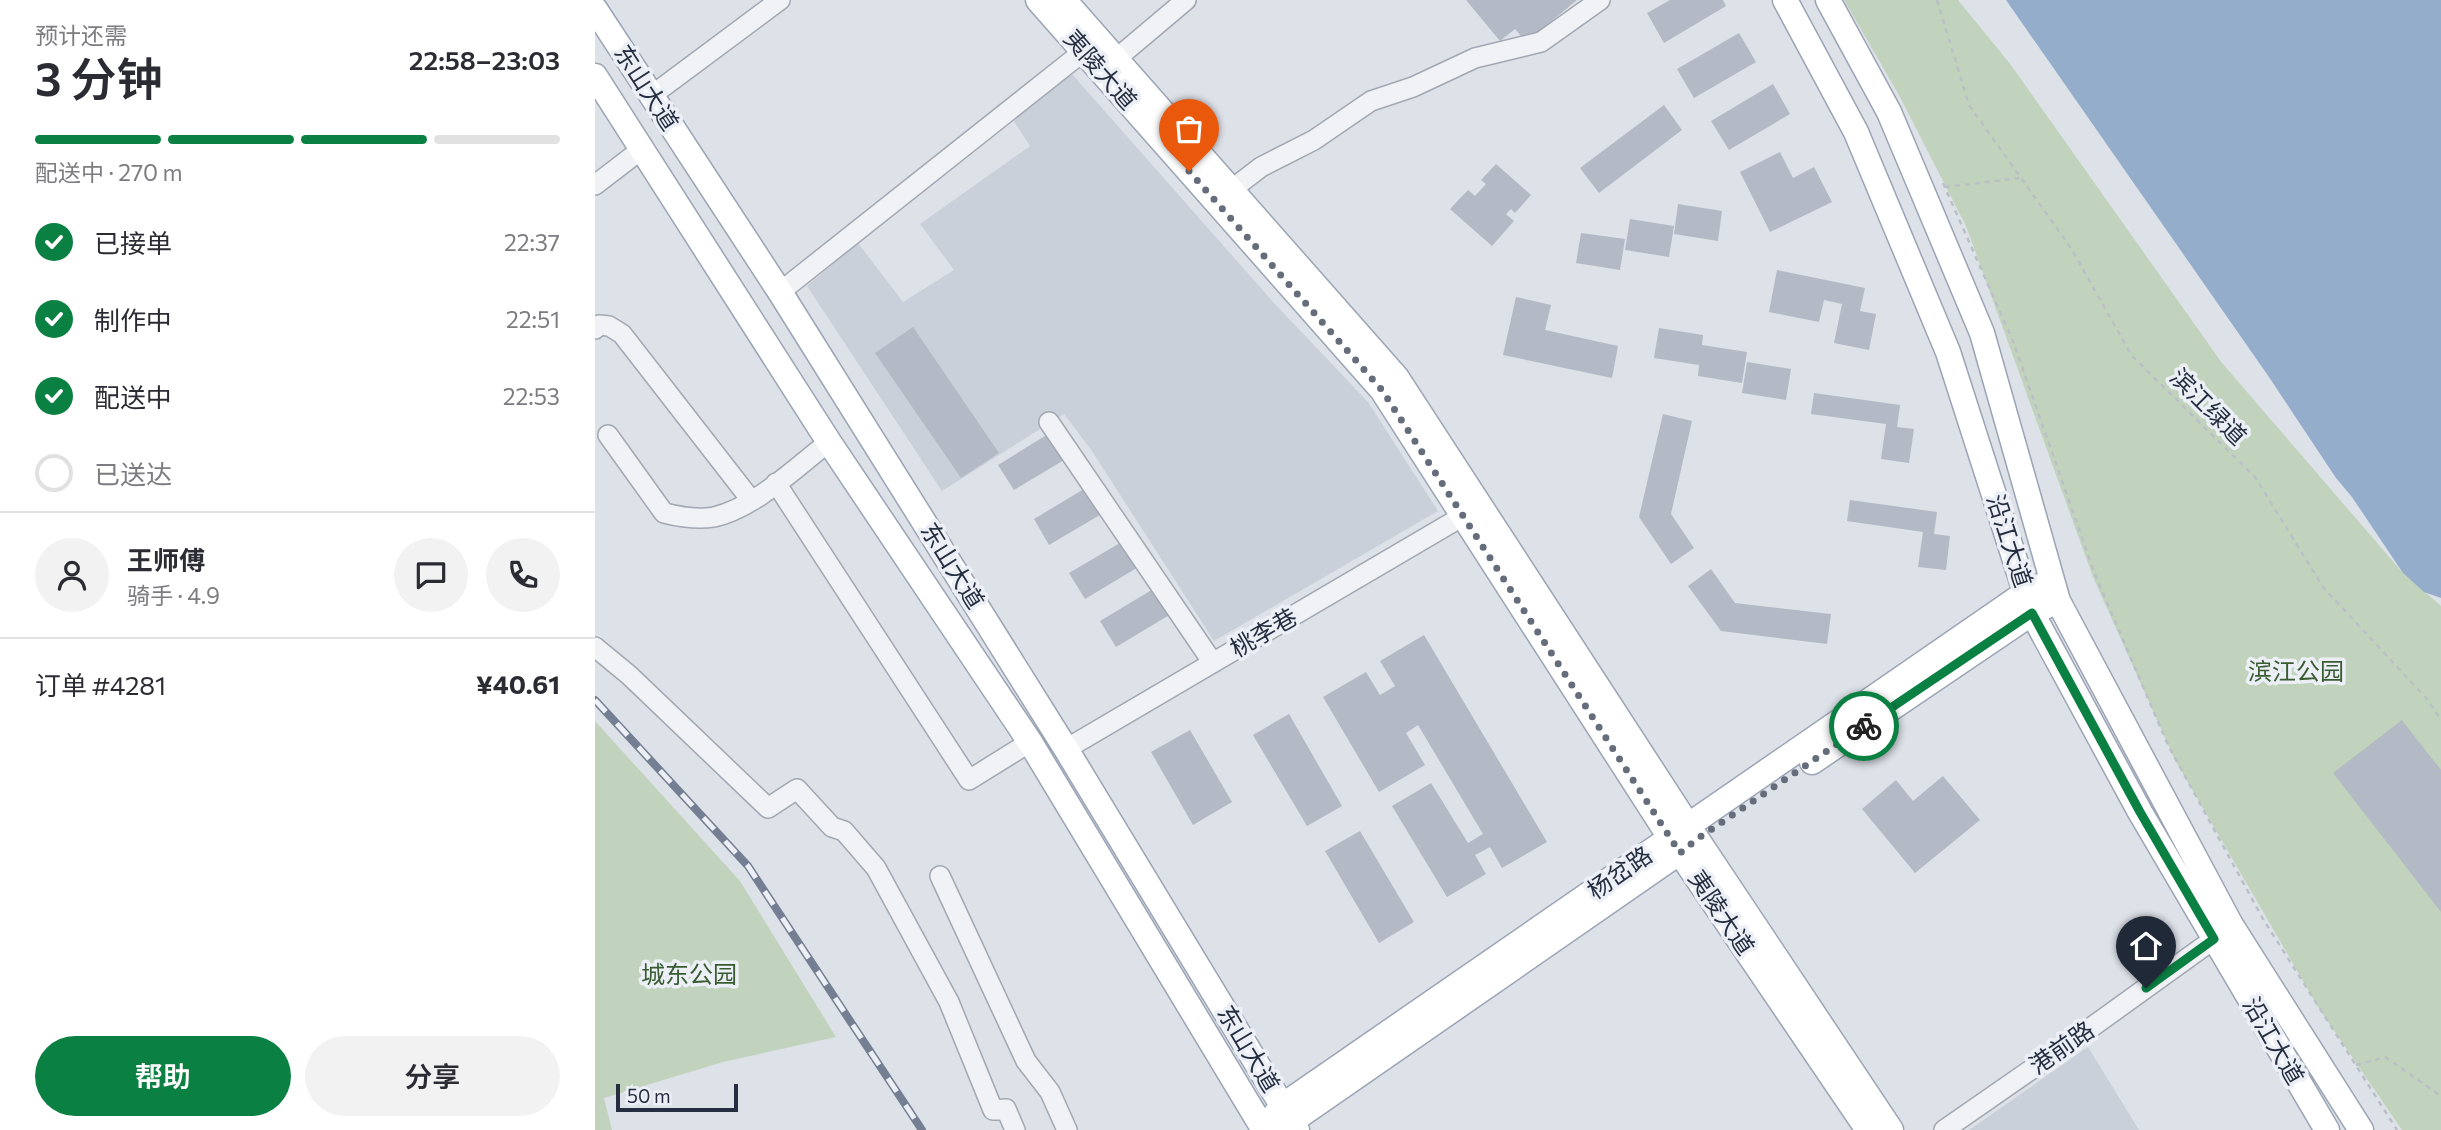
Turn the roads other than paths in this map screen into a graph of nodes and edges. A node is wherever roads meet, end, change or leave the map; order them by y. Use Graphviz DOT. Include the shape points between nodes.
graph roads {
  1 [pos="780,0"];
  2 [pos="1038,0"];
  3 [pos="1064,0"];
  4 [pos="1186,0"];
  5 [pos="1600,0"];
  6 [pos="1785,0"];
  7 [pos="1828,0"];
  8 [pos="595,9"];
  9 [pos="1084,51"];
  10 [pos="1116,59"];
  11 [pos="595,76"];
  12 [pos="651,96"];
  13 [pos="642,149"];
  14 [pos="595,186"];
  15 [pos="1231,190"];
  16 [pos="780,292"];
  17 [pos="595,329"];
  18 [pos="1049,422"];
  19 [pos="608,435"];
  20 [pos="829,442"];
  21 [pos="776,483"];
  22 [pos="751,500"];
  23 [pos="1462,516"];
  24 [pos="2056,590"];
  25 [pos="2029,603"];
  26 [pos="595,647"];
  27 [pos="1213,663"];
  28 [pos="1030,742"];
  29 [pos="1066,750"];
  30 [pos="1685,839"];
  31 [pos="940,876"];
  32 [pos="2214,939"];
  33 [pos="1291,1119"];
  34 [pos="1262,1129"];
  35 [pos="1015,1130"];
  36 [pos="1067,1130"];
  37 [pos="1868,1130"];
  38 [pos="1891,1130"];
  39 [pos="1944,1130"];
  40 [pos="2327,1130"];
  41 [pos="2361,1130"];
  1 -- 12 [label="street"];
  2 -- 9 [label="main road, 夷陵大道"];
  3 -- 10 [label="main road, 夷陵大道"];
  4 -- 10 [label="street"];
  5 -- 15 [label="street" via="1541,42 1475,58 1371,101"];
  6 -- 25 [label="main road, 沿江大道" via="1856,132 1948,352"];
  7 -- 24 [label="main road, 沿江大道" via="1889,112 1982,333"];
  8 -- 12 [label="main road, 东山大道"];
  9 -- 16 [label="street"];
  9 -- 23 [label="main road, 夷陵大道" via="1382,390"];
  10 -- 15 [label="main road, 夷陵大道"];
  11 -- 13 [label="main road, 东山大道"];
  12 -- 16 [label="main road, 东山大道"];
  13 -- 14 [label="street"];
  13 -- 20 [label="main road, 东山大道"];
  15 -- 30 [label="main road, 夷陵大道" via="1397,379"];
  16 -- 29 [label="main road, 东山大道"];
  17 -- 22 [label="street" via="609,326 622,334"];
  18 -- 27 [label="street"];
  19 -- 22 [label="street" via="664,513 711,517"];
  20 -- 21 [label="street"];
  20 -- 28 [label="main road, 东山大道"];
  21 -- 22 [label="street"];
  21 -- 28 [label="street" via="969,780"];
  23 -- 27 [label="street, 桃李巷"];
  23 -- 30 [label="main road, 夷陵大道"];
  24 -- 25 [label="main road, 杨岔路"];
  24 -- 41 [label="main road, 沿江大道" via="2231,925"];
  25 -- 30 [label="main road, 杨岔路"];
  25 -- 32 [label="main road, 沿江大道" via="2140,812"];
  26 -- 35 [label="street" via="768,807 797,789 832,827 844,831 876,868 949,1002 993,1110 1006,1109"];
  27 -- 29 [label="street, 桃李巷"];
  28 -- 34 [label="main road, 东山大道"];
  29 -- 33 [label="main road, 东山大道"];
  30 -- 33 [label="main road, 杨岔路"];
  30 -- 37 [label="main road, 夷陵大道"];
  30 -- 38 [label="main road, 夷陵大道"];
  31 -- 36 [label="street" via="1025,1061 1050,1092"];
  32 -- 39 [label="street, 港前路"];
  32 -- 40 [label="main road, 沿江大道"];
  33 -- 34 [label="main road, 杨岔路"];
}
